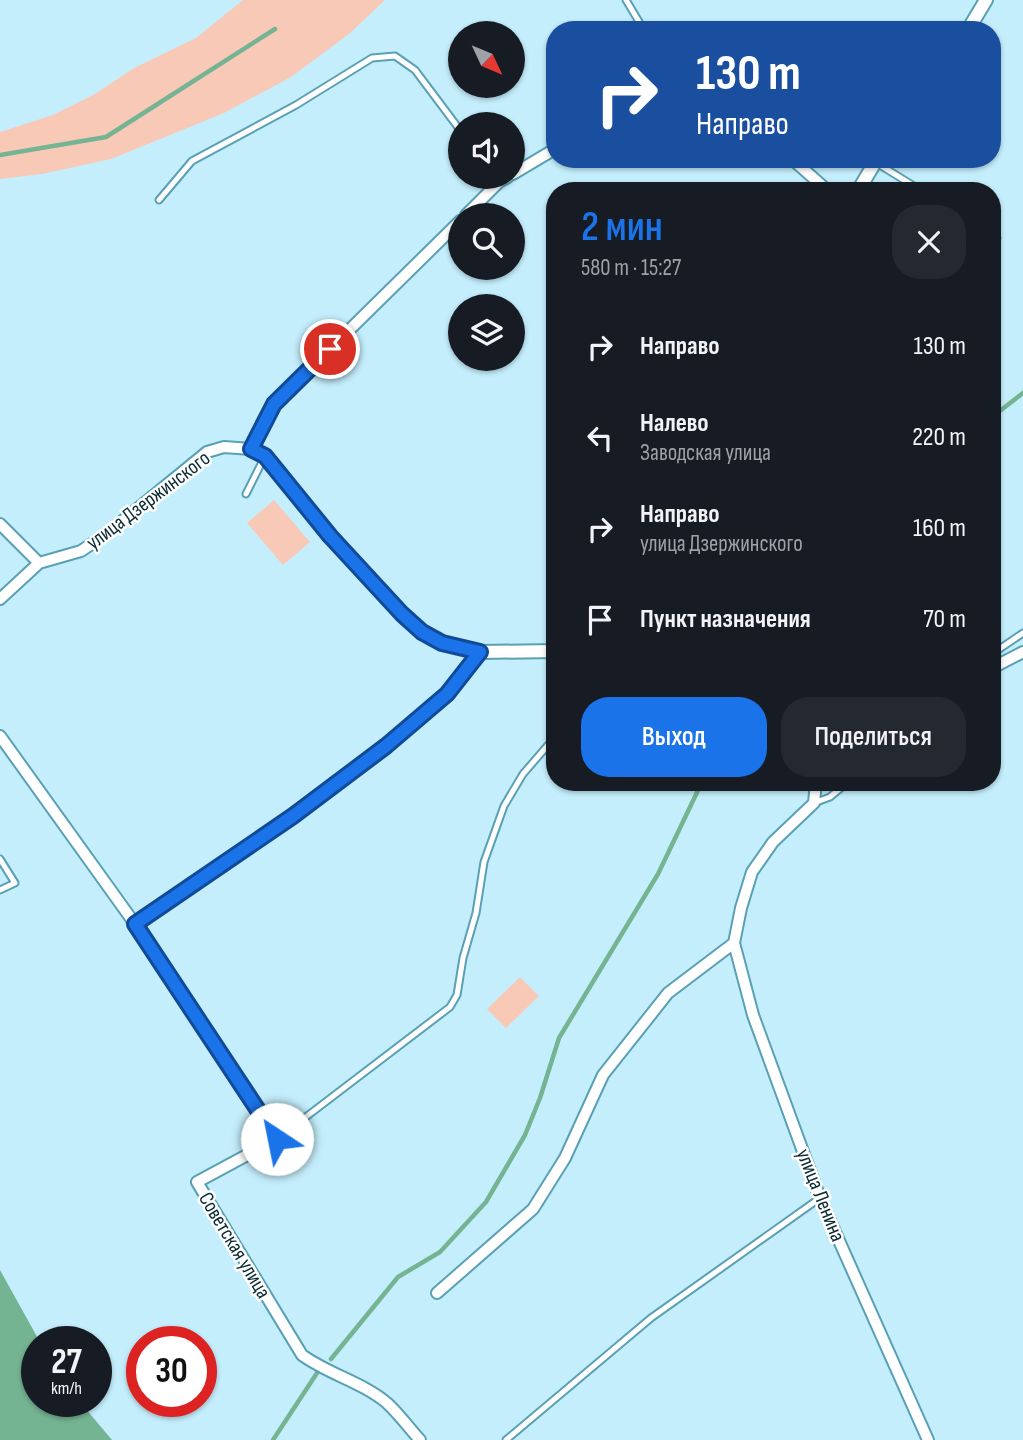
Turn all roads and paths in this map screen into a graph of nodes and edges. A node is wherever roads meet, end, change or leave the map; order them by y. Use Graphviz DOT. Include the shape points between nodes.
graph roads {
  1 [pos="626,0"];
  2 [pos="986,0"];
  3 [pos="639,21"];
  4 [pos="973,21"];
  5 [pos="448,114"];
  6 [pos="546,154"];
  7 [pos="525,165"];
  8 [pos="802,168"];
  9 [pos="887,168"];
  10 [pos="818,182"];
  11 [pos="908,182"];
  12 [pos="492,189"];
  13 [pos="159,200"];
  14 [pos="478,203"];
  15 [pos="448,232"];
  16 [pos="251,449"];
  17 [pos="265,456"];
  18 [pos="246,494"];
  19 [pos="0,524"];
  20 [pos="39,563"];
  21 [pos="0,599"];
  22 [pos="1023,633"];
  23 [pos="1001,648"];
  24 [pos="546,651"];
  25 [pos="480,652"];
  26 [pos="1023,652"];
  27 [pos="1001,663"];
  28 [pos="0,736"];
  29 [pos="546,747"];
  30 [pos="815,791"];
  31 [pos="837,791"];
  32 [pos="814,803"];
  33 [pos="0,859"];
  34 [pos="0,890"];
  35 [pos="135,924"];
  36 [pos="734,943"];
  37 [pos="277,1139"];
  38 [pos="820,1198"];
  39 [pos="437,1293"];
  40 [pos="420,1440"];
  41 [pos="506,1440"];
  42 [pos="928,1440"];
  1 -- 3 [label="lane"];
  2 -- 4 [label="street"];
  5 -- 13 [label="lane" via="415,70 394,56 372,58 192,161"];
  6 -- 7 [label="street"];
  8 -- 10 [label="street"];
  9 -- 11 [label="lane"];
  12 -- 14 [label="street"];
  15 -- 16 [label="street" via="274,404"];
  16 -- 17 [label="street"];
  16 -- 20 [label="street, улица Дзержинского" via="224,447 207,452 109,532 80,551"];
  17 -- 18 [label="lane"];
  17 -- 25 [label="street" via="402,614 442,643"];
  19 -- 20 [label="street"];
  20 -- 21 [label="street, улица Дзержинского"];
  22 -- 23 [label="lane"];
  24 -- 25 [label="street"];
  25 -- 35 [label="lane" via="447,694 386,746"];
  26 -- 27 [label="street"];
  28 -- 35 [label="street"];
  29 -- 37 [label="lane" via="504,806 484,862 457,995 450,1007"];
  30 -- 32 [label="street"];
  31 -- 32 [label="lane"];
  32 -- 36 [label="street" via="773,842 752,872"];
  33 -- 34 [label="lane" via="15,883"];
  35 -- 37 [label="street"];
  36 -- 38 [label="street, улица Ленина" via="753,1015"];
  36 -- 39 [label="street" via="668,993 603,1075 565,1158 533,1209"];
  37 -- 40 [label="street, Советская улица" via="197,1182 302,1355 387,1404"];
  38 -- 41 [label="lane" via="651,1318"];
  38 -- 42 [label="street, улица Ленина"];
}
